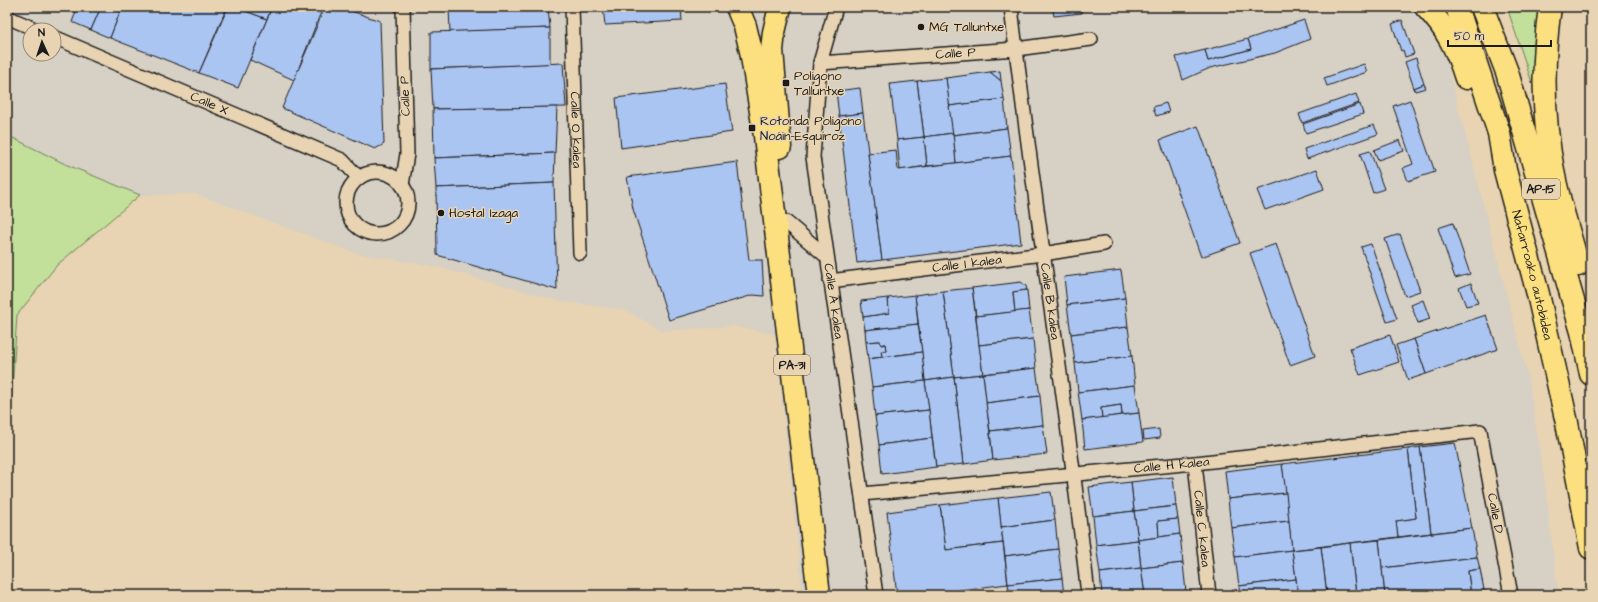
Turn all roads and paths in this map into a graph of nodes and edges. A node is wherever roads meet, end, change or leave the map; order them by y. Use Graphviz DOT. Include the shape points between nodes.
graph roads {
  1 [pos="403,7"];
  2 [pos="572,7"];
  3 [pos="737,7"];
  4 [pos="780,7"];
  5 [pos="836,7"];
  6 [pos="1011,7"];
  7 [pos="1426,7"];
  8 [pos="1457,7"];
  9 [pos="1482,7"];
  10 [pos="1550,7"];
  11 [pos="7,17"];
  12 [pos="22,24"];
  13 [pos="1091,39"];
  14 [pos="62,40"];
  15 [pos="1016,49"];
  16 [pos="820,63"];
  17 [pos="1505,170"];
  18 [pos="359,178"];
  19 [pos="402,185"];
  20 [pos="786,222"];
  21 [pos="1104,244"];
  22 [pos="580,253"];
  23 [pos="1043,254"];
  24 [pos="826,256"];
  25 [pos="830,281"];
  26 [pos="1591,312"];
  27 [pos="1591,374"];
  28 [pos="1480,431"];
  29 [pos="1195,463"];
  30 [pos="1075,475"];
  31 [pos="862,494"];
  32 [pos="1591,548"];
  33 [pos="819,595"];
  34 [pos="835,595"];
  35 [pos="876,595"];
  36 [pos="1088,595"];
  37 [pos="1209,595"];
  38 [pos="1511,595"];
  1 -- 19 [label="street, Calle P" via="407,154"];
  2 -- 22 [label="street, Calle O kalea"];
  3 -- 33 [label="highway, PA-31" via="751,51 765,136"];
  4 -- 20 [label="highway, PA-31" via="772,50"];
  5 -- 16 [label="street, Calle A kalea"];
  6 -- 15 [label="street, Calle B kalea"];
  7 -- 17 [label="highway" via="1447,31 1458,54 1483,135"];
  8 -- 17 [label="highway, Nafarroako autobidea / AP-15" via="1499,133"];
  9 -- 27 [label="highway, AP-15" via="1509,79 1582,332"];
  10 -- 26 [label="highway" via="1545,50 1546,110 1554,176"];
  11 -- 12 [label="street"];
  13 -- 15 [label="street, Calle P"];
  14 -- 18 [label="street, Calle X" via="342,160"];
  15 -- 16 [label="street, Calle P"];
  15 -- 23 [label="street, Calle B kalea"];
  16 -- 24 [label="street, Calle A kalea" via="813,157"];
  17 -- 32 [label="highway, Nafarroako autobidea / AP-15" via="1538,294 1567,423"];
  18 -- 19 [label="street" via="366,174 382,173 390,175"];
  18 -- 19 [label="street" via="347,194 348,215 354,224 372,234 392,230 403,219 408,205 407,194"];
  20 -- 24 [label="street"];
  20 -- 34 [label="highway, PA-31"];
  21 -- 23 [label="street, Calle I kalea"];
  23 -- 25 [label="street, Calle I kalea"];
  23 -- 30 [label="street, Calle B kalea"];
  24 -- 25 [label="street, Calle A kalea"];
  25 -- 31 [label="street, Calle A kalea"];
  28 -- 29 [label="street, Calle H kalea"];
  28 -- 38 [label="street, Calle D"];
  29 -- 30 [label="street, Calle H kalea"];
  29 -- 37 [label="street, Calle C kalea"];
  30 -- 31 [label="street, Calle H kalea"];
  30 -- 36 [label="street, Calle B kalea"];
  31 -- 35 [label="street, Calle A kalea"];
}
